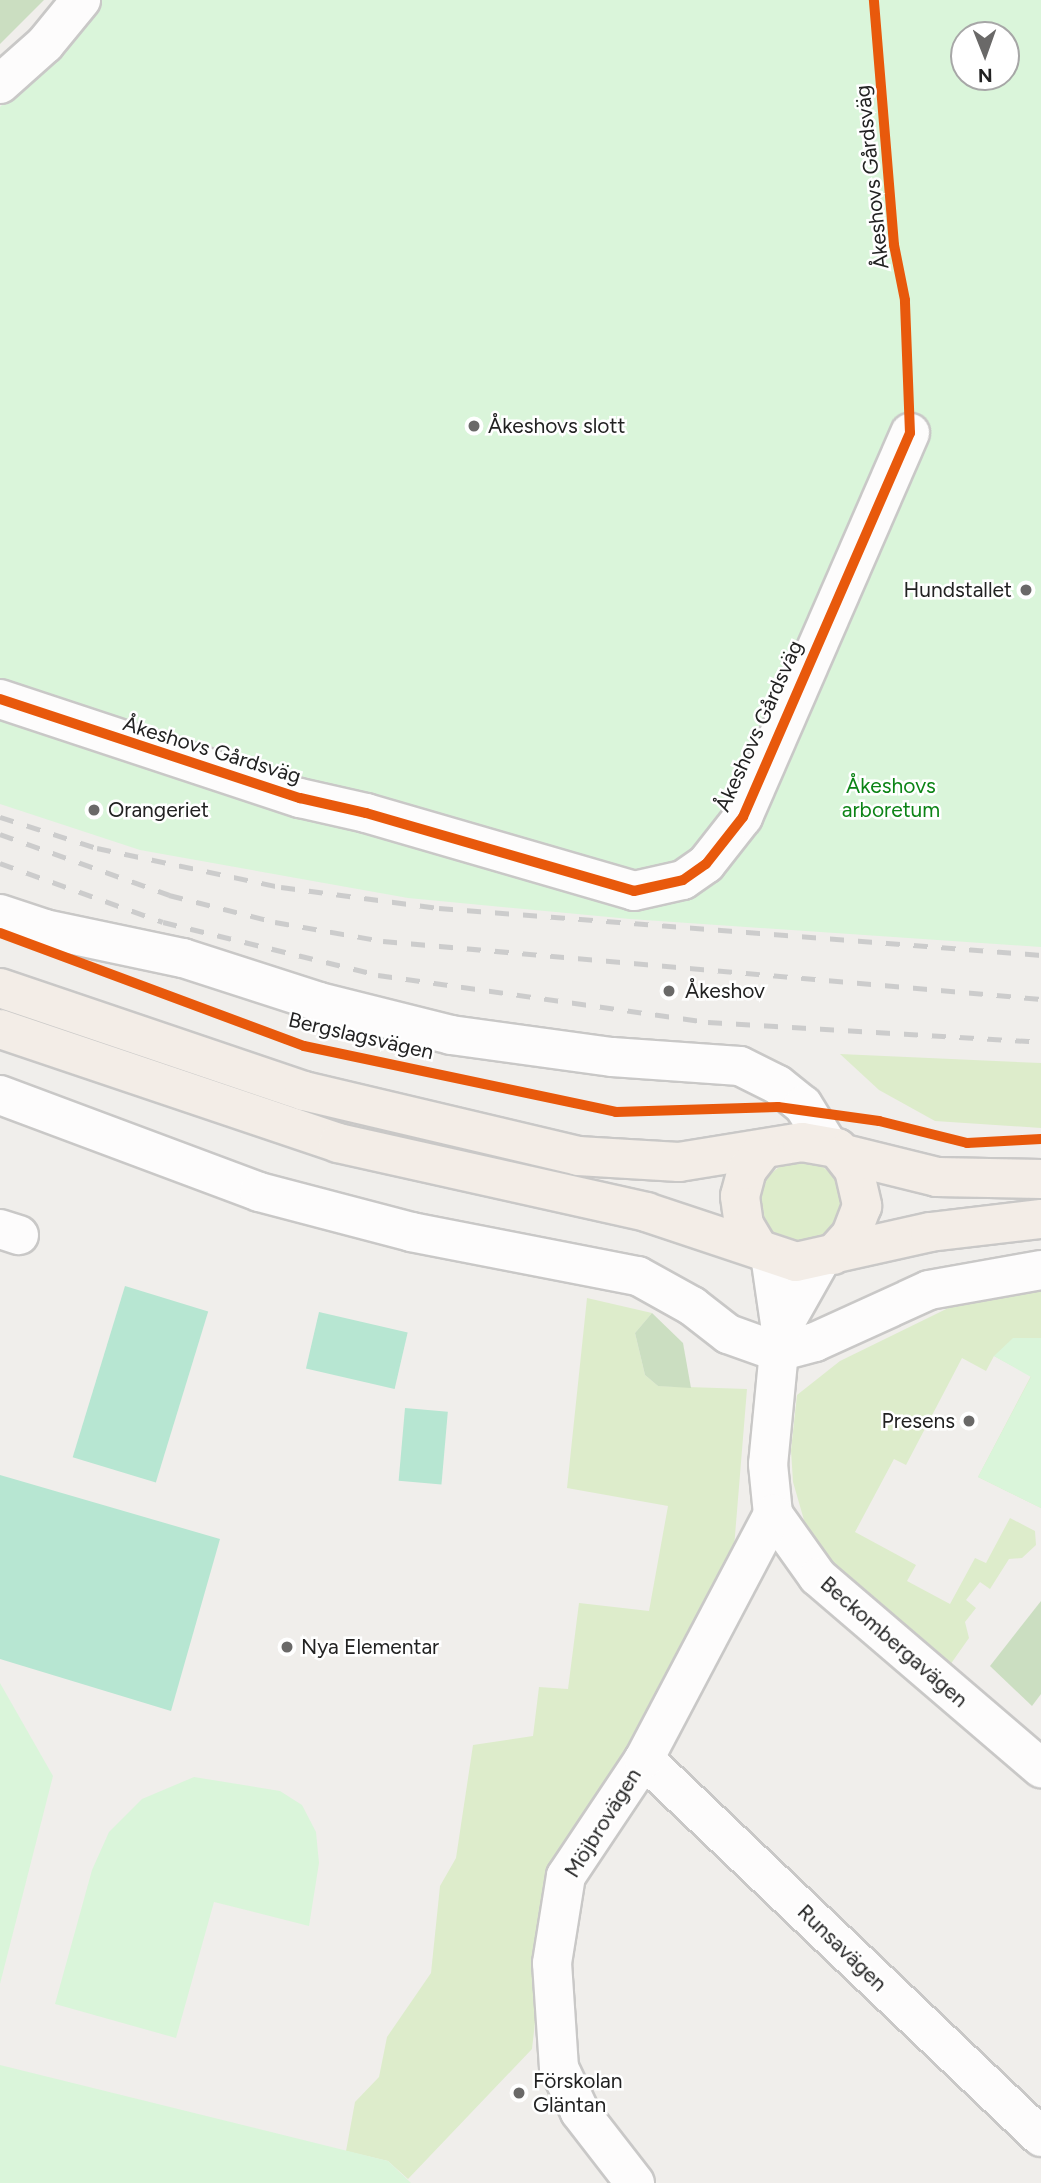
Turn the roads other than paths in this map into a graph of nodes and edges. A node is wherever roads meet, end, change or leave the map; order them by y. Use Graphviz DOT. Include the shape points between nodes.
graph roads {
  1 [pos="81,0"];
  2 [pos="0,84"];
  3 [pos="910,433"];
  4 [pos="0,699"];
  5 [pos="0,914"];
  6 [pos="0,988"];
  7 [pos="0,1029"];
  8 [pos="778,1085"];
  9 [pos="0,1095"];
  10 [pos="769,1149"];
  11 [pos="836,1150"];
  12 [pos="1041,1179"];
  13 [pos="1041,1219"];
  14 [pos="764,1251"];
  15 [pos="827,1257"];
  16 [pos="1041,1270"];
  17 [pos="779,1341"];
  18 [pos="773,1514"];
  19 [pos="644,1759"];
  20 [pos="1041,1768"];
  21 [pos="1041,2137"];
  22 [pos="635,2183"];
  1 -- 2 [label="street" via="45,44"];
  3 -- 4 [label="street, Åkeshovs Gårdsväg" via="743,817 706,864 683,880 634,891 366,813 300,799"];
  5 -- 8 [label="street, Bergslagsvägen" via="45,929 183,958 319,1002 451,1035 612,1057 740,1066"];
  6 -- 10 [label="main road" via="304,1091 530,1146 578,1156 654,1162"];
  7 -- 14 [label="main road" via="338,1143 646,1212"];
  8 -- 10 [label="street"];
  8 -- 11 [label="street, Bergslagsvägen" via="803,1105"];
  9 -- 17 [label="street" via="259,1192 411,1232 638,1276 692,1306 728,1334"];
  10 -- 11 [label="main road" via="802,1142"];
  10 -- 14 [label="main road" via="747,1170 740,1196 744,1225"];
  11 -- 12 [label="main road" via="937,1177"];
  11 -- 15 [label="main road, Bergslagsvägen" via="860,1185 862,1206 851,1235"];
  13 -- 15 [label="main road" via="930,1232"];
  14 -- 15 [label="main road" via="796,1262"];
  14 -- 17 [label="street, Beckombergavägen"];
  15 -- 17 [label="street, Beckombergavägen"];
  16 -- 17 [label="street" via="929,1290 815,1342"];
  17 -- 18 [label="street, Beckombergavägen" via="768,1465"];
  18 -- 19 [label="street, Möjbrovägen"];
  18 -- 20 [label="street, Beckombergavägen" via="818,1577"];
  19 -- 21 [label="street, Runsavägen"];
  19 -- 22 [label="street, Möjbrovägen" via="566,1876 552,1963 559,2068 580,2112"];
}
